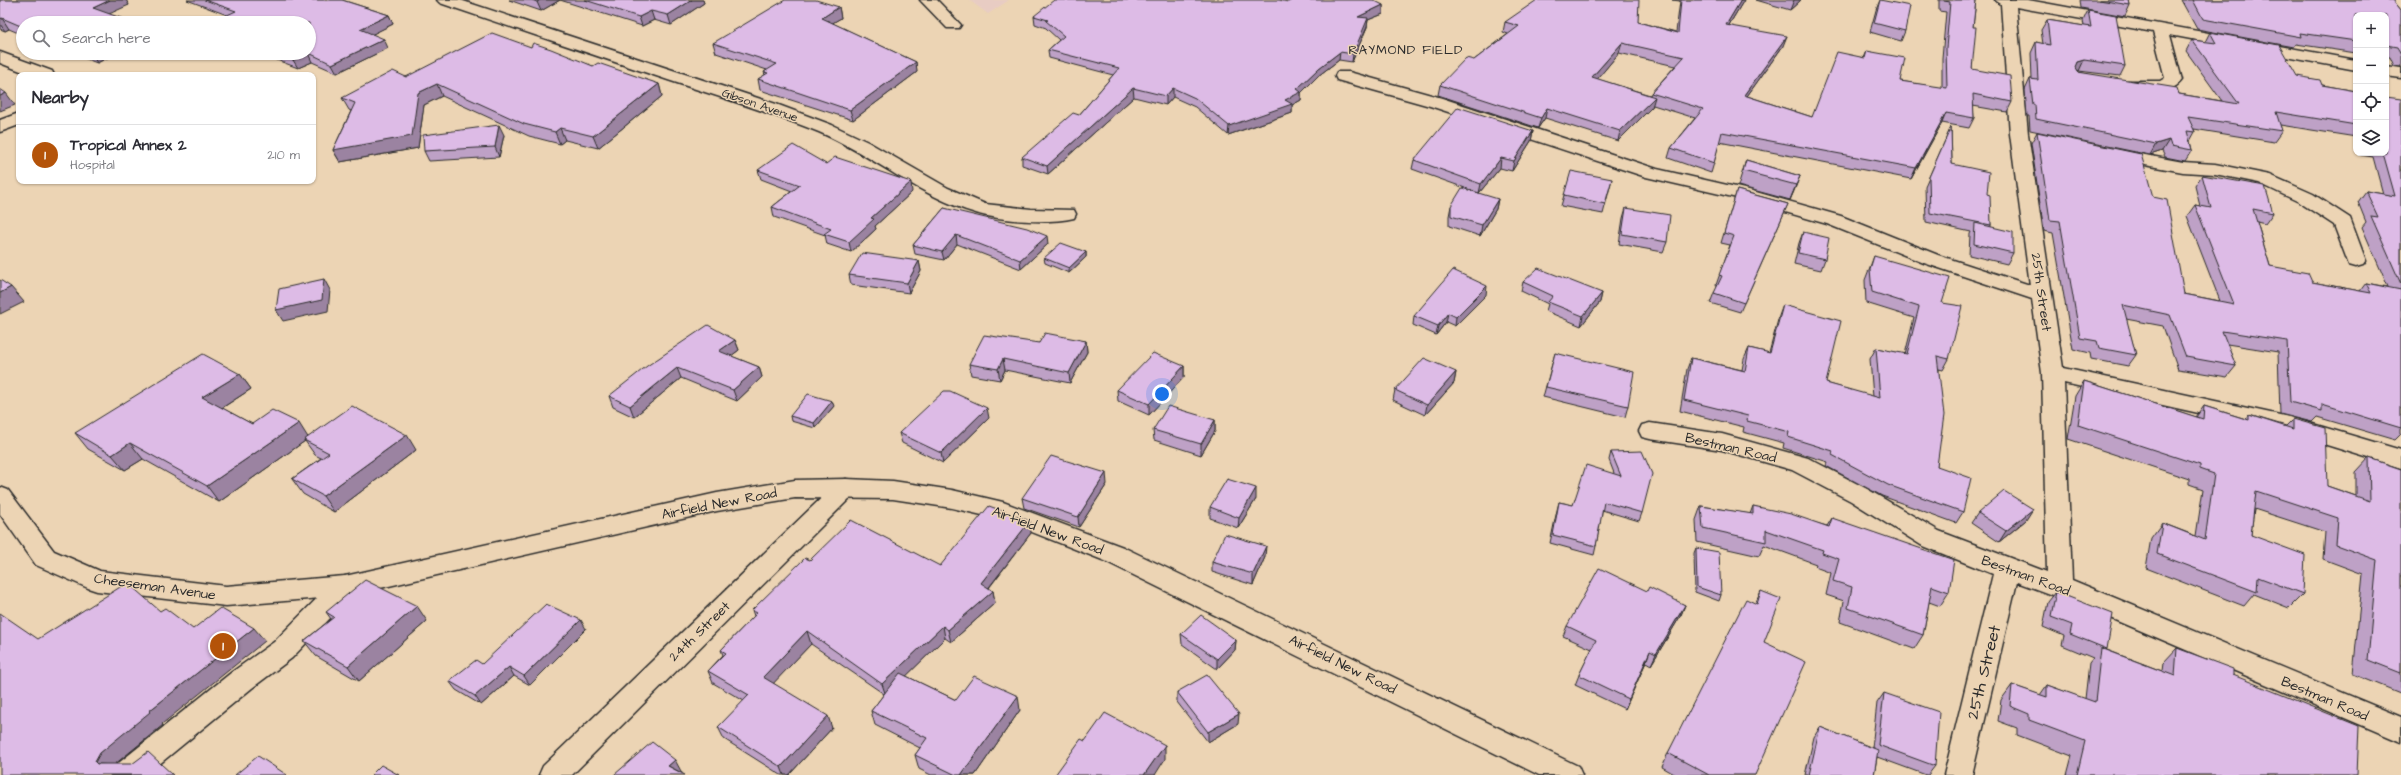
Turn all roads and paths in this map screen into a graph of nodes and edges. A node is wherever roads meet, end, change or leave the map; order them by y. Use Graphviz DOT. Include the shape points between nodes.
graph roads {
  1 [pos="445,0"];
  2 [pos="928,0"];
  3 [pos="2006,0"];
  4 [pos="953,25"];
  5 [pos="2160,28"];
  6 [pos="0,56"];
  7 [pos="2353,64"];
  8 [pos="2389,71"];
  9 [pos="39,72"];
  10 [pos="2401,73"];
  11 [pos="1343,76"];
  12 [pos="2116,83"];
  13 [pos="16,119"];
  14 [pos="0,127"];
  15 [pos="2096,150"];
  16 [pos="1067,214"];
  17 [pos="2356,261"];
  18 [pos="2043,296"];
  19 [pos="2053,373"];
  20 [pos="1650,431"];
  21 [pos="2401,459"];
  22 [pos="846,488"];
  23 [pos="0,496"];
  24 [pos="2007,569"];
  25 [pos="346,586"];
  26 [pos="2058,586"];
  27 [pos="2401,730"];
  28 [pos="125,775"];
  29 [pos="553,775"];
  30 [pos="1568,775"];
  31 [pos="1958,775"];
  1 -- 16 [label="street, Gibson Avenue" via="826,129 862,146 941,192 981,208 1032,215"];
  2 -- 4 [label="street"];
  3 -- 5 [label="street"];
  3 -- 18 [label="street, 25th Street" via="2027,136"];
  5 -- 7 [label="street"];
  5 -- 12 [label="street" via="2174,80 2163,86"];
  6 -- 9 [label="street"];
  8 -- 10 [label="street"];
  11 -- 18 [label="street" via="1436,102 1652,173 1742,194 1834,220 1931,260"];
  13 -- 14 [label="street"];
  15 -- 17 [label="street" via="2183,167 2215,169 2264,180 2306,198 2344,222"];
  18 -- 19 [label="street, 25th Street"];
  19 -- 21 [label="street" via="2289,425"];
  19 -- 26 [label="street, 25th Street" via="2060,560"];
  20 -- 24 [label="street, Bestman Road" via="1722,442 1800,464 1930,538"];
  22 -- 25 [label="street, Airfield New Road" via="794,489 717,502"];
  22 -- 29 [label="street, 24th Street"];
  22 -- 30 [label="street, Airfield New Road" via="893,490 952,499 1004,511 1114,554"];
  23 -- 25 [label="street, Cheeseman Avenue" via="46,558 97,582 226,596"];
  24 -- 26 [label="street, Bestman Road"];
  24 -- 31 [label="street, 25th Street"];
  25 -- 28 [label="street" via="283,650"];
  26 -- 27 [label="street, Bestman Road"];
}
